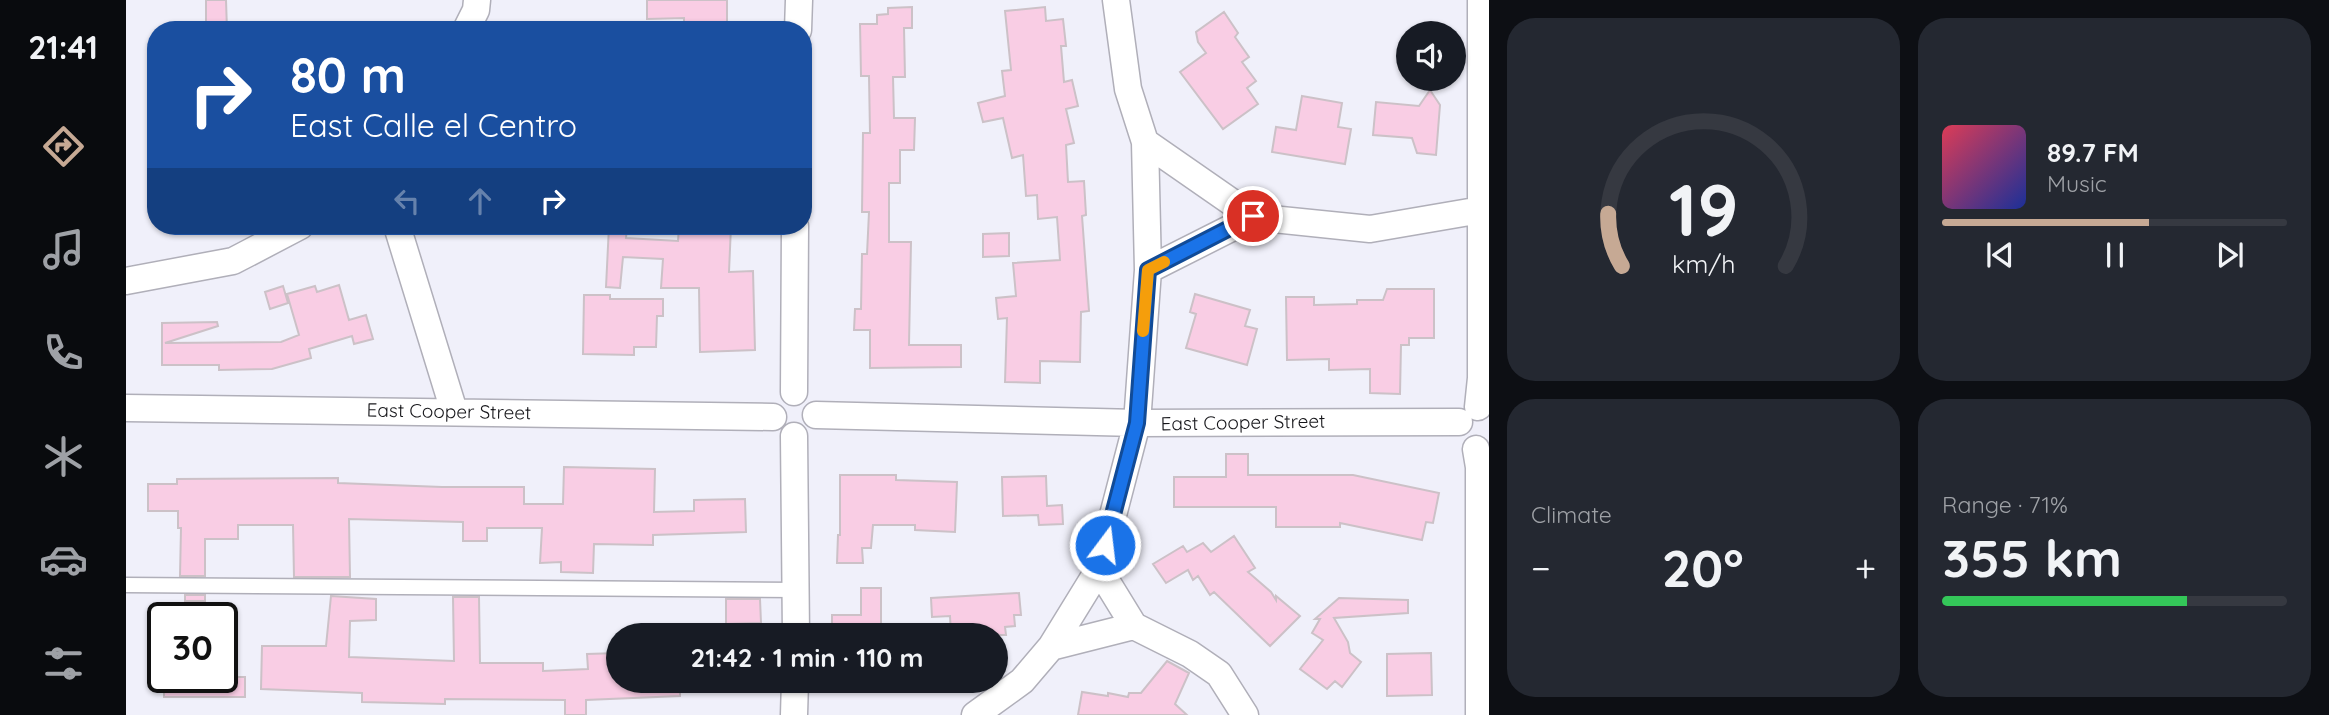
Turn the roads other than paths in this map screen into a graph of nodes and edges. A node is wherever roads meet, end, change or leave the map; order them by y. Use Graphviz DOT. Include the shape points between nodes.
graph roads {
  1 [pos="477,0"];
  2 [pos="799,0"];
  3 [pos="1116,0"];
  4 [pos="1481,0"];
  5 [pos="470,21"];
  6 [pos="798,21"];
  7 [pos="1145,142"];
  8 [pos="1485,208"];
  9 [pos="1253,216"];
  10 [pos="283,235"];
  11 [pos="400,235"];
  12 [pos="795,235"];
  13 [pos="1148,270"];
  14 [pos="126,281"];
  15 [pos="794,392"];
  16 [pos="126,408"];
  17 [pos="454,411"];
  18 [pos="1475,413"];
  19 [pos="816,415"];
  20 [pos="772,417"];
  21 [pos="1137,423"];
  22 [pos="794,436"];
  23 [pos="1483,447"];
  24 [pos="1099,569"];
  25 [pos="126,585"];
  26 [pos="796,590"];
  27 [pos="796,623"];
  28 [pos="1134,626"];
  29 [pos="1051,647"];
  30 [pos="795,693"];
  31 [pos="794,715"];
  32 [pos="975,715"];
  33 [pos="1245,715"];
  34 [pos="1479,715"];
  1 -- 5 [label="street"];
  2 -- 6 [label="street"];
  3 -- 7 [label="street" via="1128,89"];
  4 -- 8 [label="street"];
  7 -- 9 [label="street"];
  7 -- 13 [label="street"];
  8 -- 9 [label="street" via="1370,229"];
  8 -- 18 [label="street" via="1481,378"];
  9 -- 13 [label="street"];
  10 -- 14 [label="street" via="233,261"];
  11 -- 17 [label="street"];
  12 -- 15 [label="street"];
  13 -- 21 [label="street"];
  15 -- 19 [label="street" via="813,402"];
  15 -- 20 [label="street" via="780,397"];
  16 -- 17 [label="street, East Cooper Street"];
  17 -- 20 [label="street, East Cooper Street"];
  18 -- 21 [label="street, East Cooper Street"];
  18 -- 23 [label="street" via="1460,437 1470,447"];
  19 -- 21 [label="street, East Cooper Street"];
  19 -- 22 [label="street" via="806,433"];
  20 -- 22 [label="street" via="779,430"];
  21 -- 24 [label="street"];
  22 -- 26 [label="street"];
  23 -- 34 [label="street" via="1479,467"];
  24 -- 28 [label="street"];
  24 -- 29 [label="street"];
  25 -- 26 [label="lane"];
  26 -- 27 [label="street"];
  28 -- 29 [label="street"];
  28 -- 33 [label="street" via="1191,654 1219,674"];
  29 -- 32 [label="street" via="1022,681"];
  30 -- 31 [label="street"];
}
